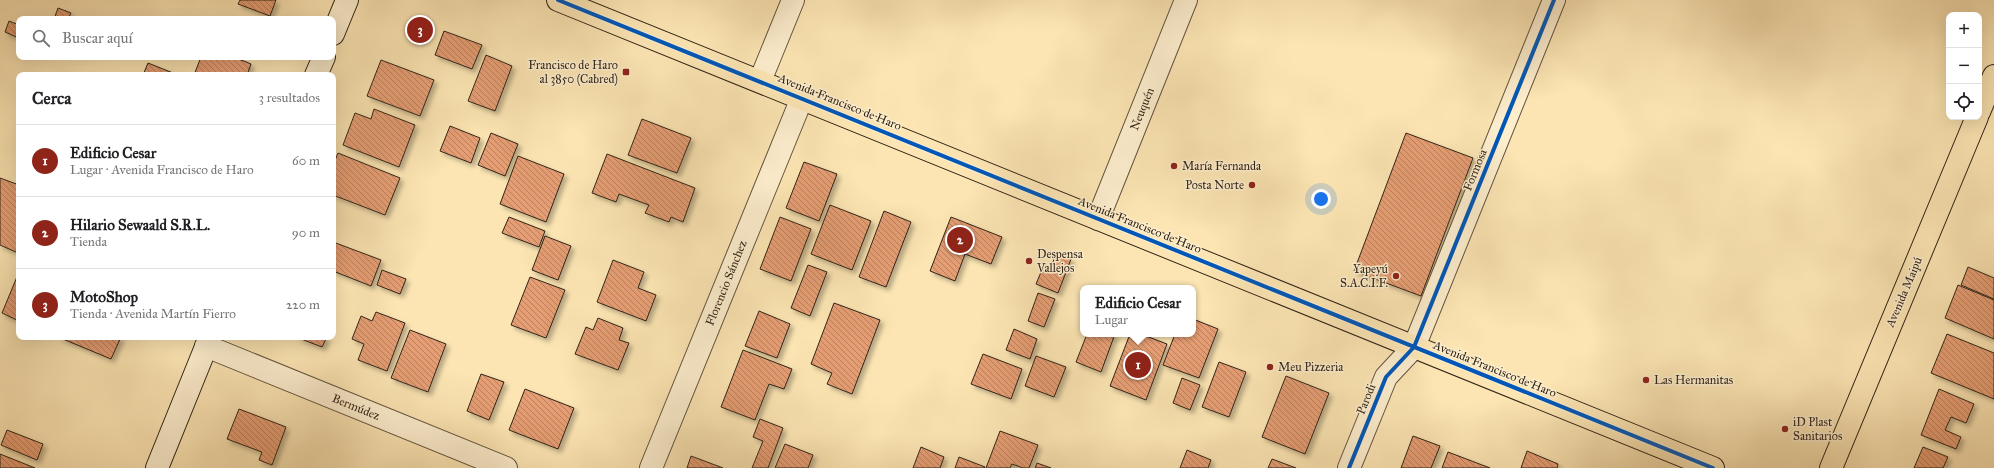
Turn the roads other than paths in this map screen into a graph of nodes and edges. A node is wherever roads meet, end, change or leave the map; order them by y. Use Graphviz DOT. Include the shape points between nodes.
graph roads {
  1 [pos="347,0"];
  2 [pos="558,0"];
  3 [pos="793,0"];
  4 [pos="1186,0"];
  5 [pos="1554,0"];
  6 [pos="336,27"];
  7 [pos="323,60"];
  8 [pos="317,72"];
  9 [pos="1994,76"];
  10 [pos="760,81"];
  11 [pos="802,98"];
  12 [pos="1982,105"];
  13 [pos="1976,120"];
  14 [pos="1098,219"];
  15 [pos="208,341"];
  16 [pos="1414,346"];
  17 [pos="157,468"];
  18 [pos="506,468"];
  19 [pos="651,468"];
  20 [pos="1349,468"];
  21 [pos="1713,468"];
  22 [pos="1831,468"];
  1 -- 6 [label="street"];
  2 -- 10 [label="main road, Avenida Francisco de Haro"];
  3 -- 10 [label="street"];
  4 -- 14 [label="street, Neuquén"];
  5 -- 16 [label="street, Formosa"];
  7 -- 8 [label="street"];
  9 -- 12 [label="main road"];
  10 -- 11 [label="main road, Avenida Francisco de Haro"];
  11 -- 14 [label="main road, Avenida Francisco de Haro"];
  11 -- 19 [label="street, Florencio Sánchez"];
  13 -- 22 [label="main road, Avenida Maipú"];
  14 -- 16 [label="main road, Avenida Francisco de Haro"];
  15 -- 17 [label="street"];
  15 -- 18 [label="street, Bermúdez"];
  16 -- 20 [label="street, Parodi" via="1386,377"];
  16 -- 21 [label="main road, Avenida Francisco de Haro"];
}
